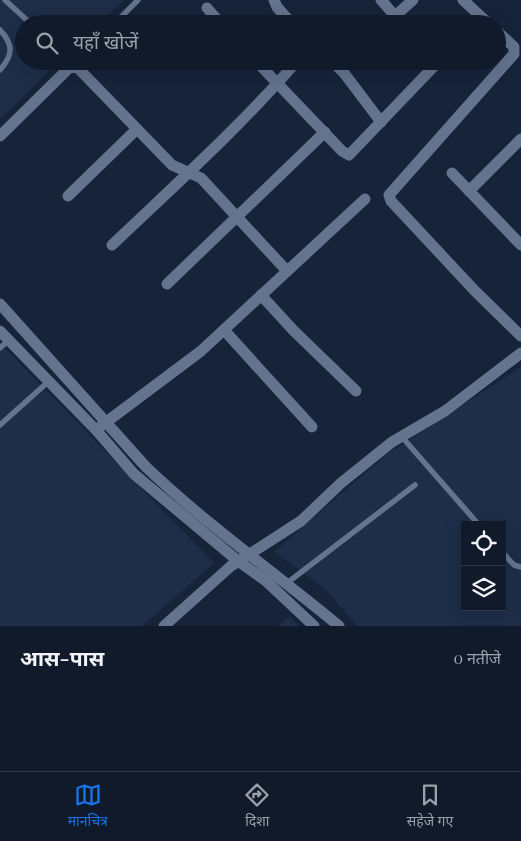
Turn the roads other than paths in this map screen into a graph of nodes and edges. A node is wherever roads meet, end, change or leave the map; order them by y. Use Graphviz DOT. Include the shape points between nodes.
graph roads {
  1 [pos="5,0"];
  2 [pos="138,0"];
  3 [pos="274,0"];
  4 [pos="381,0"];
  5 [pos="413,0"];
  6 [pos="463,0"];
  7 [pos="206,8"];
  8 [pos="21,15"];
  9 [pos="123,15"];
  10 [pos="213,15"];
  11 [pos="284,15"];
  12 [pos="394,15"];
  13 [pos="396,15"];
  14 [pos="476,15"];
  15 [pos="0,30"];
  16 [pos="506,39"];
  17 [pos="506,63"];
  18 [pos="0,70"];
  19 [pos="67,70"];
  20 [pos="80,70"];
  21 [pos="264,70"];
  22 [pos="289,70"];
  23 [pos="343,70"];
  24 [pos="430,70"];
  25 [pos="500,70"];
  26 [pos="277,84"];
  27 [pos="381,122"];
  28 [pos="137,129"];
  29 [pos="325,132"];
  30 [pos="0,136"];
  31 [pos="521,139"];
  32 [pos="188,172"];
  33 [pos="452,173"];
  34 [pos="469,191"];
  35 [pos="68,196"];
  36 [pos="365,200"];
  37 [pos="236,217"];
  38 [pos="112,245"];
  39 [pos="521,245"];
  40 [pos="287,271"];
  41 [pos="167,284"];
  42 [pos="261,295"];
  43 [pos="0,304"];
  44 [pos="224,330"];
  45 [pos="0,331"];
  46 [pos="521,336"];
  47 [pos="9,340"];
  48 [pos="0,348"];
  49 [pos="521,353"];
  50 [pos="49,381"];
  51 [pos="356,390"];
  52 [pos="106,422"];
  53 [pos="0,425"];
  54 [pos="312,427"];
  55 [pos="96,431"];
  56 [pos="402,436"];
  57 [pos="415,485"];
  58 [pos="475,521"];
  59 [pos="506,556"];
  60 [pos="243,558"];
  61 [pos="521,567"];
  62 [pos="287,583"];
  63 [pos="164,626"];
  64 [pos="314,626"];
  65 [pos="339,626"];
  1 -- 8 [label="lane"];
  2 -- 9 [label="lane"];
  3 -- 11 [label="street"];
  4 -- 12 [label="street"];
  5 -- 13 [label="street"];
  6 -- 14 [label="street"];
  7 -- 10 [label="street"];
  15 -- 18 [label="lane" via="10,44 11,54"];
  16 -- 17 [label="street" via="514,47 514,54"];
  19 -- 30 [label="street"];
  20 -- 28 [label="street"];
  21 -- 26 [label="street"];
  22 -- 26 [label="street"];
  23 -- 27 [label="street"];
  24 -- 27 [label="street"];
  25 -- 46 [label="street" via="388,195 475,291"];
  26 -- 29 [label="street"];
  26 -- 32 [label="street"];
  27 -- 29 [label="street" via="349,155"];
  28 -- 32 [label="street" via="172,165"];
  28 -- 35 [label="street"];
  29 -- 37 [label="street"];
  31 -- 34 [label="street"];
  32 -- 37 [label="street" via="201,178"];
  32 -- 38 [label="street"];
  33 -- 34 [label="street"];
  34 -- 39 [label="street"];
  36 -- 40 [label="street"];
  37 -- 40 [label="street"];
  37 -- 41 [label="street"];
  40 -- 42 [label="street"];
  42 -- 44 [label="street"];
  42 -- 51 [label="street"];
  43 -- 52 [label="street"];
  44 -- 52 [label="street"];
  44 -- 54 [label="street"];
  45 -- 47 [label="street"];
  47 -- 48 [label="lane"];
  47 -- 50 [label="street"];
  49 -- 56 [label="street" via="445,411"];
  50 -- 53 [label="lane"];
  50 -- 55 [label="street"];
  52 -- 55 [label="street"];
  52 -- 60 [label="street" via="146,467"];
  55 -- 60 [label="street" via="134,474"];
  56 -- 58 [label="lane"];
  56 -- 60 [label="street" via="341,483 301,521"];
  57 -- 62 [label="lane"];
  59 -- 61 [label="lane"];
  60 -- 62 [label="street"];
  60 -- 63 [label="street"];
  60 -- 64 [label="street"];
  62 -- 65 [label="street"];
}
